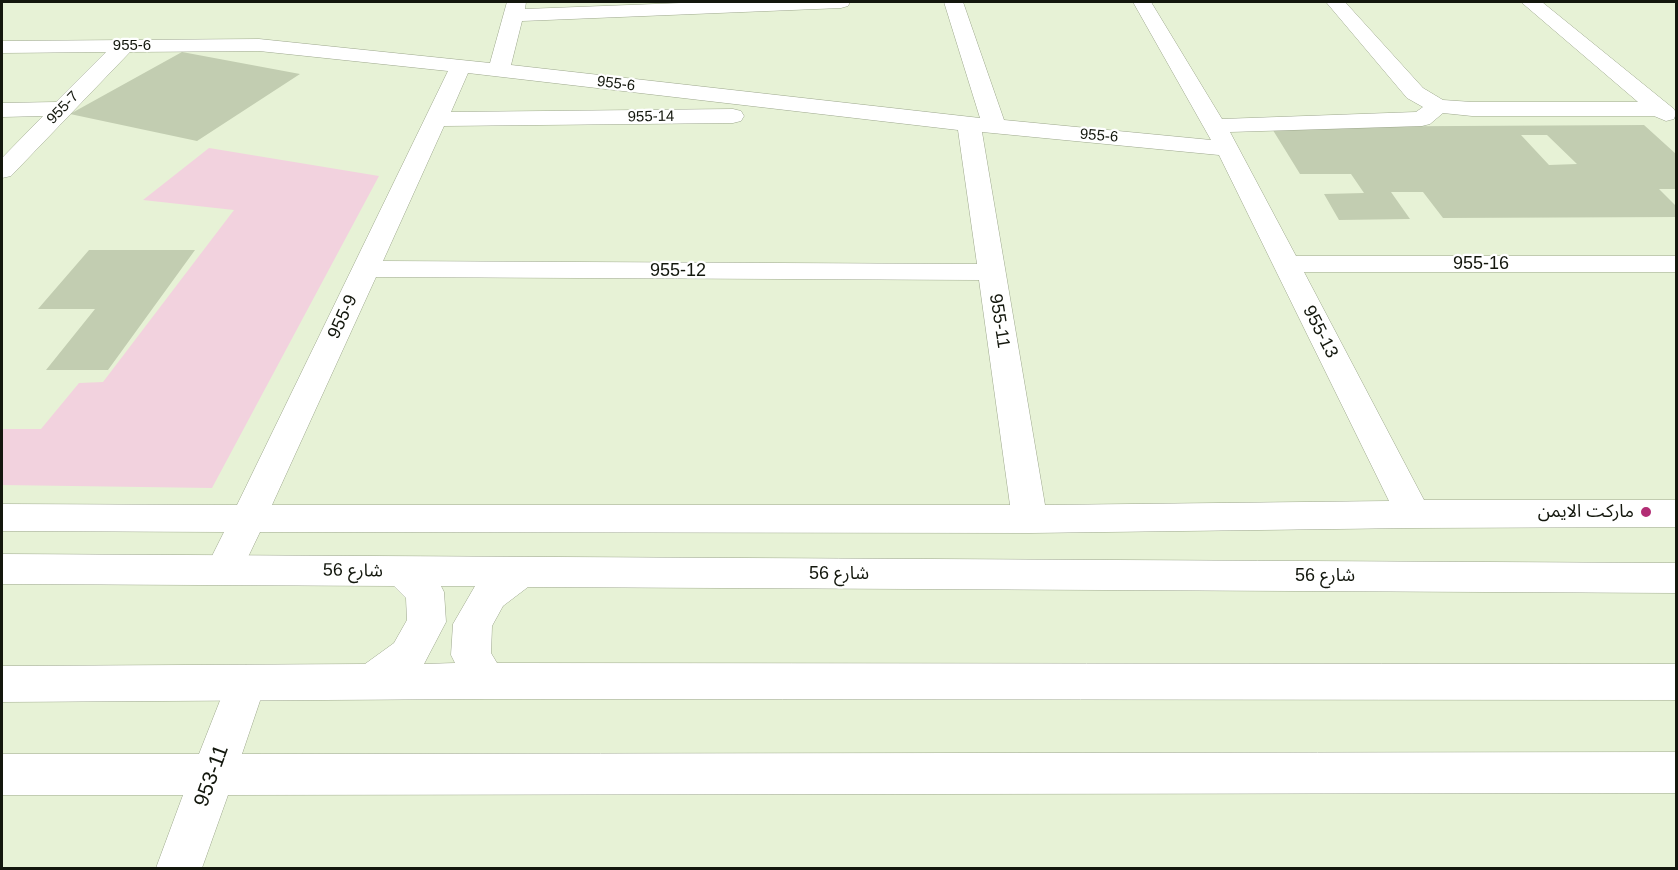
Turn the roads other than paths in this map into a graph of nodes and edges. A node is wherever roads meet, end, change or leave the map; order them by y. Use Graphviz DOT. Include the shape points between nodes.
graph roads {
  1 [pos="841,2"];
  2 [pos="954,2"];
  3 [pos="1142,2"];
  4 [pos="1335,2"];
  5 [pos="1531,2"];
  6 [pos="515,8"];
  7 [pos="124,46"];
  8 [pos="2,47"];
  9 [pos="460,66"];
  10 [pos="499,70"];
  11 [pos="1438,106"];
  12 [pos="2,110"];
  13 [pos="61,110"];
  14 [pos="867,114"];
  15 [pos="1671,117"];
  16 [pos="435,119"];
  17 [pos="981,125"];
  18 [pos="1222,137"];
  19 [pos="2,171"];
  20 [pos="1286,264"];
  21 [pos="1677,264"];
  22 [pos="365,269"];
  23 [pos="992,272"];
  24 [pos="1413,514"];
  25 [pos="1677,514"];
  26 [pos="2,518"];
  27 [pos="248,518"];
  28 [pos="1030,519"];
  29 [pos="225,568"];
  30 [pos="2,569"];
  31 [pos="404,572"];
  32 [pos="519,573"];
  33 [pos="1677,578"];
  34 [pos="485,681"];
  35 [pos="372,682"];
  36 [pos="1677,682"];
  37 [pos="246,683"];
  38 [pos="2,684"];
  39 [pos="1677,773"];
  40 [pos="2,775"];
  41 [pos="213,776"];
  42 [pos="179,868"];
  1 -- 6 [label="street"];
  2 -- 17 [label="street, 955-11"];
  3 -- 18 [label="street, 955-13"];
  4 -- 11 [label="street" via="1415,93"];
  5 -- 15 [label="street"];
  6 -- 10 [label="street"];
  7 -- 8 [label="street, 955-6"];
  7 -- 9 [label="street, 955-6" via="259,45"];
  7 -- 13 [label="street, 955-7"];
  9 -- 10 [label="street, 955-6"];
  9 -- 16 [label="street, 955-9"];
  10 -- 14 [label="street, 955-6"];
  11 -- 15 [label="street"];
  11 -- 18 [label="street, 955-6" via="1422,119"];
  12 -- 13 [label="street"];
  13 -- 19 [label="street, 955-7"];
  14 -- 16 [label="street, 955-14"];
  14 -- 17 [label="street, 955-6"];
  16 -- 22 [label="street, 955-9"];
  17 -- 18 [label="street, 955-6"];
  17 -- 23 [label="street, 955-11"];
  18 -- 20 [label="street, 955-13"];
  20 -- 21 [label="street, 955-16"];
  20 -- 24 [label="street, 955-13"];
  22 -- 23 [label="street, 955-12"];
  22 -- 27 [label="street, 955-9"];
  23 -- 28 [label="street, 955-11"];
  24 -- 25 [label="street"];
  24 -- 28 [label="street"];
  26 -- 27 [label="street"];
  27 -- 28 [label="street"];
  27 -- 29 [label="street, 955-9"];
  29 -- 30 [label="street, شارع 56"];
  29 -- 31 [label="street, شارع 56"];
  31 -- 32 [label="street, شارع 56"];
  31 -- 35 [label="street" via="425,592 427,622 408,655"];
  32 -- 33 [label="street, شارع 56"];
  32 -- 34 [label="street" via="490,595 473,624 471,655"];
  34 -- 35 [label="street"];
  34 -- 36 [label="street"];
  35 -- 37 [label="street"];
  37 -- 38 [label="street"];
  37 -- 41 [label="street, 953-11"];
  39 -- 41 [label="street"];
  40 -- 41 [label="street"];
  41 -- 42 [label="street, 953-11"];
}
